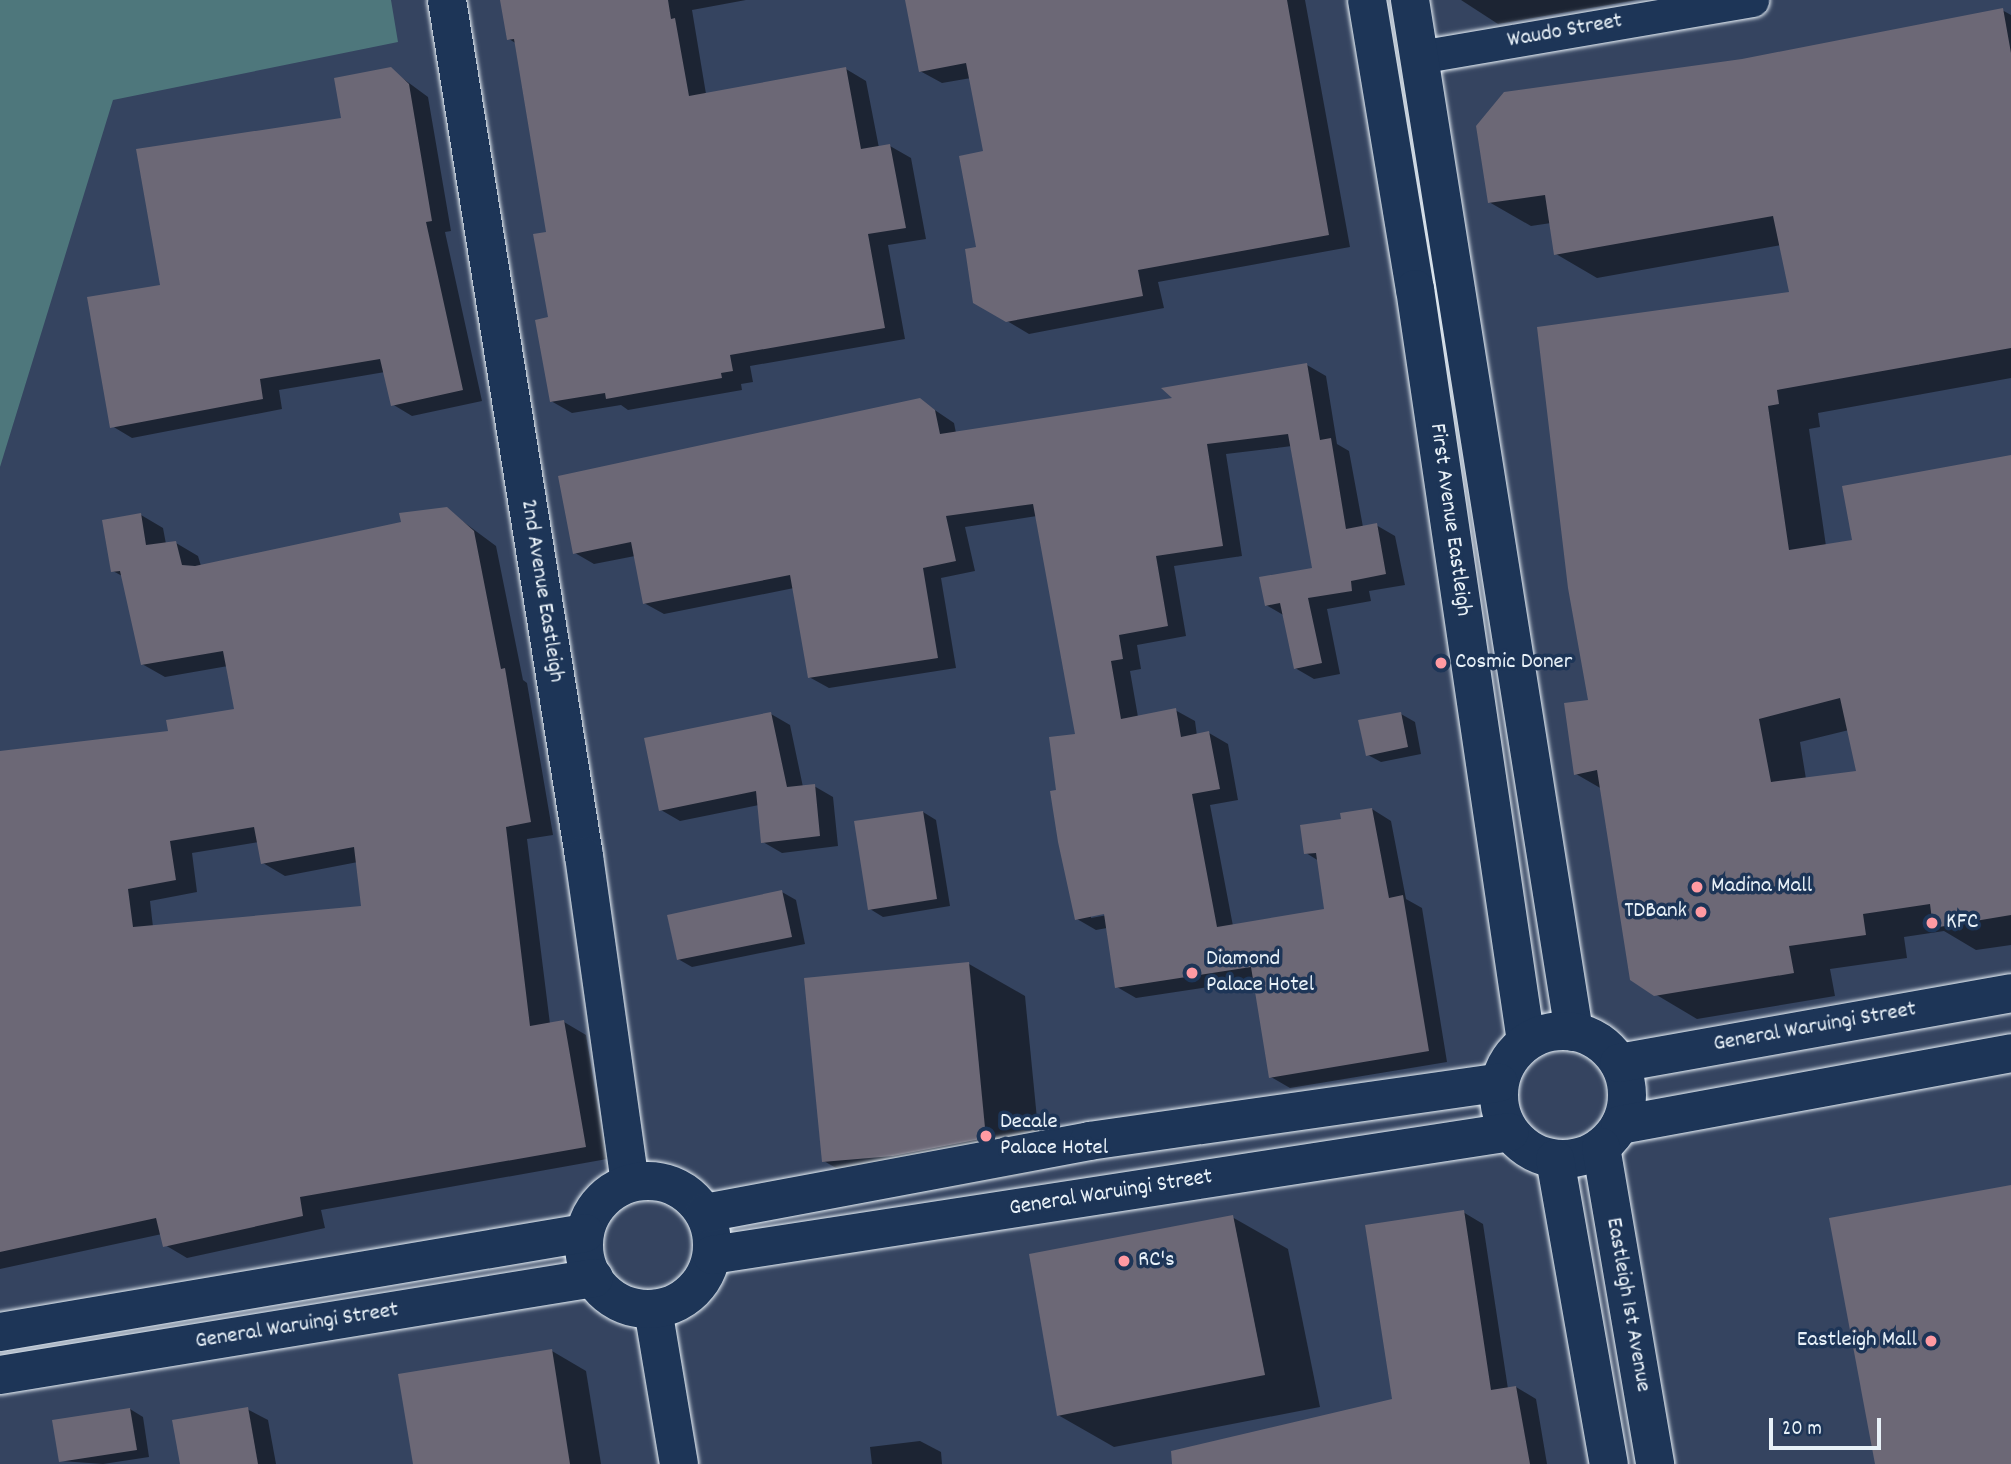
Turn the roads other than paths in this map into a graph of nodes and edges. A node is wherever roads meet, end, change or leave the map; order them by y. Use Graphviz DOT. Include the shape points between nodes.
graph roads {
  1 [pos="447,0"];
  2 [pos="1367,0"];
  3 [pos="1410,0"];
  4 [pos="1752,0"];
  5 [pos="1419,57"];
  6 [pos="2011,993"];
  7 [pos="1574,1032"];
  8 [pos="1526,1042"];
  9 [pos="2011,1053"];
  10 [pos="1619,1063"];
  11 [pos="1499,1083"];
  12 [pos="1510,1132"];
  13 [pos="1610,1136"];
  14 [pos="1555,1159"];
  15 [pos="630,1183"];
  16 [pos="705,1213"];
  17 [pos="585,1233"];
  18 [pos="712,1255"];
  19 [pos="594,1278"];
  20 [pos="653,1309"];
  21 [pos="0,1332"];
  22 [pos="0,1376"];
  23 [pos="679,1464"];
  24 [pos="1609,1464"];
  25 [pos="1655,1464"];
  1 -- 15 [label="main road, 2nd Avenue Eastleigh" via="584,856"];
  2 -- 8 [label="main road, First Avenue Eastleigh" via="1417,302"];
  3 -- 5 [label="main road, First Avenue Eastleigh"];
  4 -- 5 [label="street, Waudo Street"];
  5 -- 7 [label="main road, First Avenue Eastleigh"];
  6 -- 10 [label="main road, General Waruingi Street"];
  7 -- 8 [label="main road" via="1557,1031"];
  7 -- 10 [label="main road" via="1607,1048"];
  8 -- 11 [label="main road" via="1508,1060"];
  9 -- 13 [label="main road"];
  10 -- 13 [label="main road" via="1627,1105"];
  11 -- 12 [label="main road" via="1498,1100"];
  11 -- 16 [label="main road" via="1089,1141"];
  12 -- 14 [label="main road" via="1522,1145"];
  12 -- 18 [label="main road, General Waruingi Street"];
  13 -- 14 [label="main road" via="1572,1159"];
  13 -- 25 [label="main road, Eastleigh 1st Avenue"];
  14 -- 24 [label="main road, Eastleigh 1st Avenue"];
  15 -- 16 [label="main road" via="652,1180 673,1185 691,1196"];
  15 -- 17 [label="main road" via="601,1201"];
  16 -- 18 [label="main road"];
  17 -- 19 [label="main road" via="584,1248"];
  17 -- 21 [label="main road, General Waruingi Street"];
  18 -- 20 [label="main road" via="692,1292 674,1304"];
  19 -- 20 [label="main road" via="619,1302"];
  19 -- 22 [label="main road, General Waruingi Street"];
  20 -- 23 [label="main road"];
}
